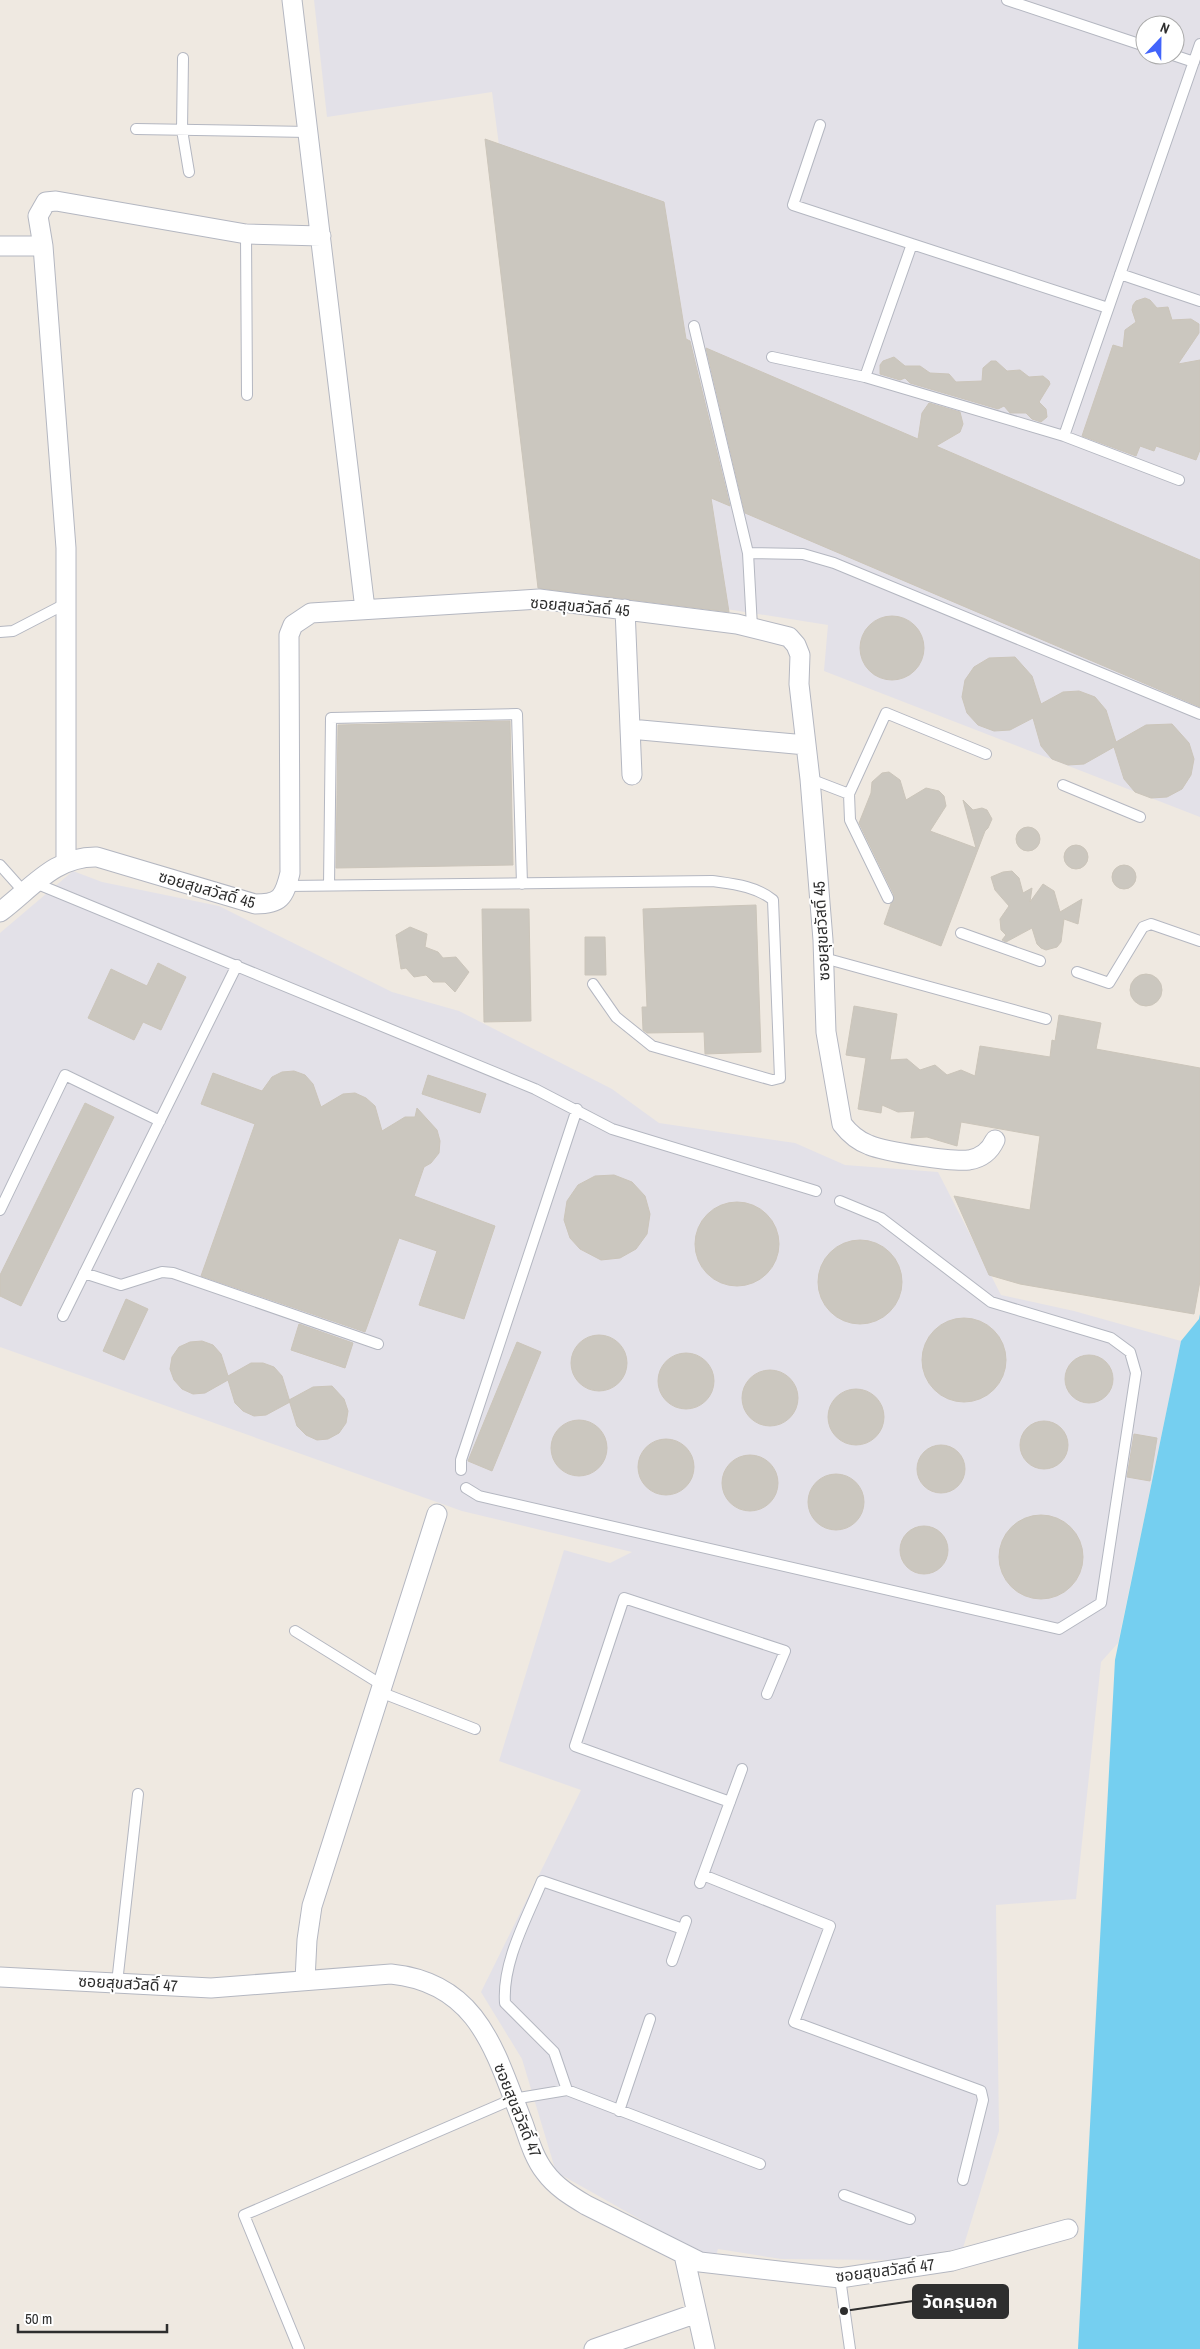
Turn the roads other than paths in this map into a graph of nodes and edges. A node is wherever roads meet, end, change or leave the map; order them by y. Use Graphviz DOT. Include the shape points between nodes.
graph roads {
  1 [pos="292,0"];
  2 [pos="1007,0"];
  3 [pos="1135,43"];
  4 [pos="1200,44"];
  5 [pos="183,58"];
  6 [pos="1185,59"];
  7 [pos="1194,62"];
  8 [pos="820,125"];
  9 [pos="136,128"];
  10 [pos="182,130"];
  11 [pos="308,132"];
  12 [pos="188,172"];
  13 [pos="246,234"];
  14 [pos="320,236"];
  15 [pos="912,244"];
  16 [pos="0,246"];
  17 [pos="43,246"];
  18 [pos="1120,274"];
  19 [pos="1200,301"];
  20 [pos="1108,308"];
  21 [pos="694,326"];
  22 [pos="772,357"];
  23 [pos="865,377"];
  24 [pos="247,395"];
  25 [pos="1064,436"];
  26 [pos="1179,480"];
  27 [pos="748,553"];
  28 [pos="67,603"];
  29 [pos="365,609"];
  30 [pos="625,609"];
  31 [pos="752,627"];
  32 [pos="0,632"];
  33 [pos="1200,714"];
  34 [pos="630,729"];
  35 [pos="806,744"];
  36 [pos="986,754"];
  37 [pos="632,775"];
  38 [pos="810,779"];
  39 [pos="1063,785"];
  40 [pos="849,794"];
  41 [pos="1140,817"];
  42 [pos="66,861"];
  43 [pos="0,865"];
  44 [pos="522,884"];
  45 [pos="287,886"];
  46 [pos="328,886"];
  47 [pos="30,888"];
  48 [pos="888,898"];
  49 [pos="0,912"];
  50 [pos="961,933"];
  51 [pos="1200,941"];
  52 [pos="824,958"];
  53 [pos="1040,961"];
  54 [pos="237,965"];
  55 [pos="1077,972"];
  56 [pos="593,984"];
  57 [pos="1046,1019"];
  58 [pos="577,1109"];
  59 [pos="160,1121"];
  60 [pos="995,1140"];
  61 [pos="816,1191"];
  62 [pos="840,1201"];
  63 [pos="0,1210"];
  64 [pos="84,1273"];
  65 [pos="63,1316"];
  66 [pos="378,1344"];
  67 [pos="461,1470"];
  68 [pos="466,1488"];
  69 [pos="437,1514"];
  70 [pos="295,1630"];
  71 [pos="381,1688"];
  72 [pos="767,1694"];
  73 [pos="474,1729"];
  74 [pos="742,1769"];
  75 [pos="138,1794"];
  76 [pos="730,1802"];
  77 [pos="672,1960"];
  78 [pos="0,1977"];
  79 [pos="305,1980"];
  80 [pos="117,1983"];
  81 [pos="650,2020"];
  82 [pos="567,2090"];
  83 [pos="513,2099"];
  84 [pos="618,2112"];
  85 [pos="760,2164"];
  86 [pos="963,2180"];
  87 [pos="844,2194"];
  88 [pos="910,2219"];
  89 [pos="1068,2229"];
  90 [pos="684,2254"];
  91 [pos="840,2278"];
  92 [pos="697,2313"];
  93 [pos="299,2349"];
  94 [pos="594,2349"];
  95 [pos="705,2349"];
  96 [pos="850,2349"];
  1 -- 11 [label="street"];
  2 -- 3 [label="lane"];
  4 -- 7 [label="lane"];
  5 -- 10 [label="lane"];
  6 -- 7 [label="lane"];
  7 -- 18 [label="lane"];
  8 -- 15 [label="lane" via="793,205"];
  9 -- 10 [label="lane"];
  10 -- 11 [label="lane"];
  10 -- 12 [label="lane"];
  11 -- 14 [label="street"];
  13 -- 14 [label="street"];
  13 -- 17 [label="street" via="56,201 46,202 38,216"];
  13 -- 24 [label="lane"];
  14 -- 29 [label="street"];
  15 -- 20 [label="lane"];
  15 -- 23 [label="lane"];
  16 -- 17 [label="street"];
  17 -- 28 [label="street" via="66,548"];
  18 -- 19 [label="lane"];
  18 -- 20 [label="lane"];
  20 -- 25 [label="lane"];
  21 -- 27 [label="lane"];
  22 -- 23 [label="lane"];
  23 -- 25 [label="lane"];
  25 -- 26 [label="lane"];
  27 -- 31 [label="lane"];
  27 -- 33 [label="lane" via="803,554 834,563"];
  28 -- 32 [label="lane" via="13,631"];
  28 -- 42 [label="street"];
  29 -- 30 [label="street, ซอยสุขสวัสดิ์ 45" via="539,599"];
  29 -- 45 [label="street, ซอยสุขสวัสดิ์ 45" via="311,612 293,625 289,635 290,857"];
  30 -- 31 [label="street, ซอยสุขสวัสดิ์ 45"];
  30 -- 34 [label="street"];
  31 -- 35 [label="street, ซอยสุขสวัสดิ์ 45" via="789,637 796,645 800,655 799,684"];
  34 -- 35 [label="street"];
  34 -- 37 [label="street"];
  35 -- 38 [label="street, ซอยสุขสวัสดิ์ 45"];
  36 -- 40 [label="lane" via="886,713"];
  38 -- 40 [label="lane"];
  38 -- 52 [label="street, ซอยสุขสวัสดิ์ 45"];
  39 -- 41 [label="lane"];
  40 -- 48 [label="lane" via="850,820"];
  42 -- 45 [label="street, ซอยสุขสวัสดิ์ 45" via="82,856 97,857 255,904 272,904"];
  42 -- 47 [label="street, ซอยสุขสวัสดิ์ 45"];
  43 -- 47 [label="lane"];
  44 -- 46 [label="lane"];
  44 -- 46 [label="lane" via="518,714 331,718"];
  44 -- 56 [label="lane" via="712,881 763,892 773,900 780,1078 772,1080 652,1046 616,1017"];
  45 -- 46 [label="lane"];
  47 -- 49 [label="street, ซอยสุขสวัสดิ์ 45"];
  47 -- 54 [label="lane"];
  50 -- 53 [label="lane"];
  51 -- 55 [label="lane" via="1151,924 1143,927 1109,983"];
  52 -- 57 [label="lane"];
  52 -- 60 [label="street, ซอยสุขสวัสดิ์ 45" via="827,1040 842,1124 850,1134 868,1145 886,1150 968,1160 982,1155"];
  54 -- 58 [label="lane"];
  54 -- 59 [label="lane"];
  58 -- 61 [label="lane" via="612,1129"];
  58 -- 67 [label="lane" via="460,1460"];
  59 -- 63 [label="lane" via="65,1074"];
  59 -- 64 [label="lane"];
  62 -- 68 [label="lane" via="880,1218 991,1302 1110,1338 1130,1352 1136,1373 1101,1603 1058,1629 479,1496"];
  64 -- 65 [label="lane"];
  64 -- 66 [label="lane" via="121,1285 162,1272 172,1273"];
  69 -- 71 [label="street"];
  70 -- 71 [label="lane"];
  71 -- 73 [label="lane"];
  71 -- 79 [label="street" via="312,1906"];
  72 -- 76 [label="lane" via="785,1651 624,1598 575,1746"];
  74 -- 76 [label="lane"];
  75 -- 80 [label="lane"];
  76 -- 86 [label="lane" via="702,1879 830,1926 794,2022 981,2091 982,2100"];
  77 -- 82 [label="lane" via="685,1925 542,1881 512,1954 504,1991 505,2003 554,2052"];
  78 -- 80 [label="street, ซอยสุขสวัสดิ์ 47"];
  79 -- 80 [label="street, ซอยสุขสวัสดิ์ 47" via="211,1988"];
  79 -- 83 [label="street, ซอยสุขสวัสดิ์ 47" via="391,1974 410,1976 446,1990 481,2025"];
  81 -- 84 [label="lane"];
  82 -- 83 [label="lane"];
  82 -- 84 [label="lane"];
  83 -- 90 [label="street, ซอยสุขสวัสดิ์ 47" via="536,2158 554,2182 586,2205"];
  83 -- 93 [label="lane" via="244,2215"];
  84 -- 85 [label="lane"];
  87 -- 88 [label="lane"];
  89 -- 91 [label="street, ซอยสุขสวัสดิ์ 47" via="952,2261"];
  90 -- 91 [label="street, ซอยสุขสวัสดิ์ 47" via="700,2262"];
  90 -- 92 [label="street"];
  91 -- 96 [label="lane"];
  92 -- 94 [label="street"];
  92 -- 95 [label="street"];
}
